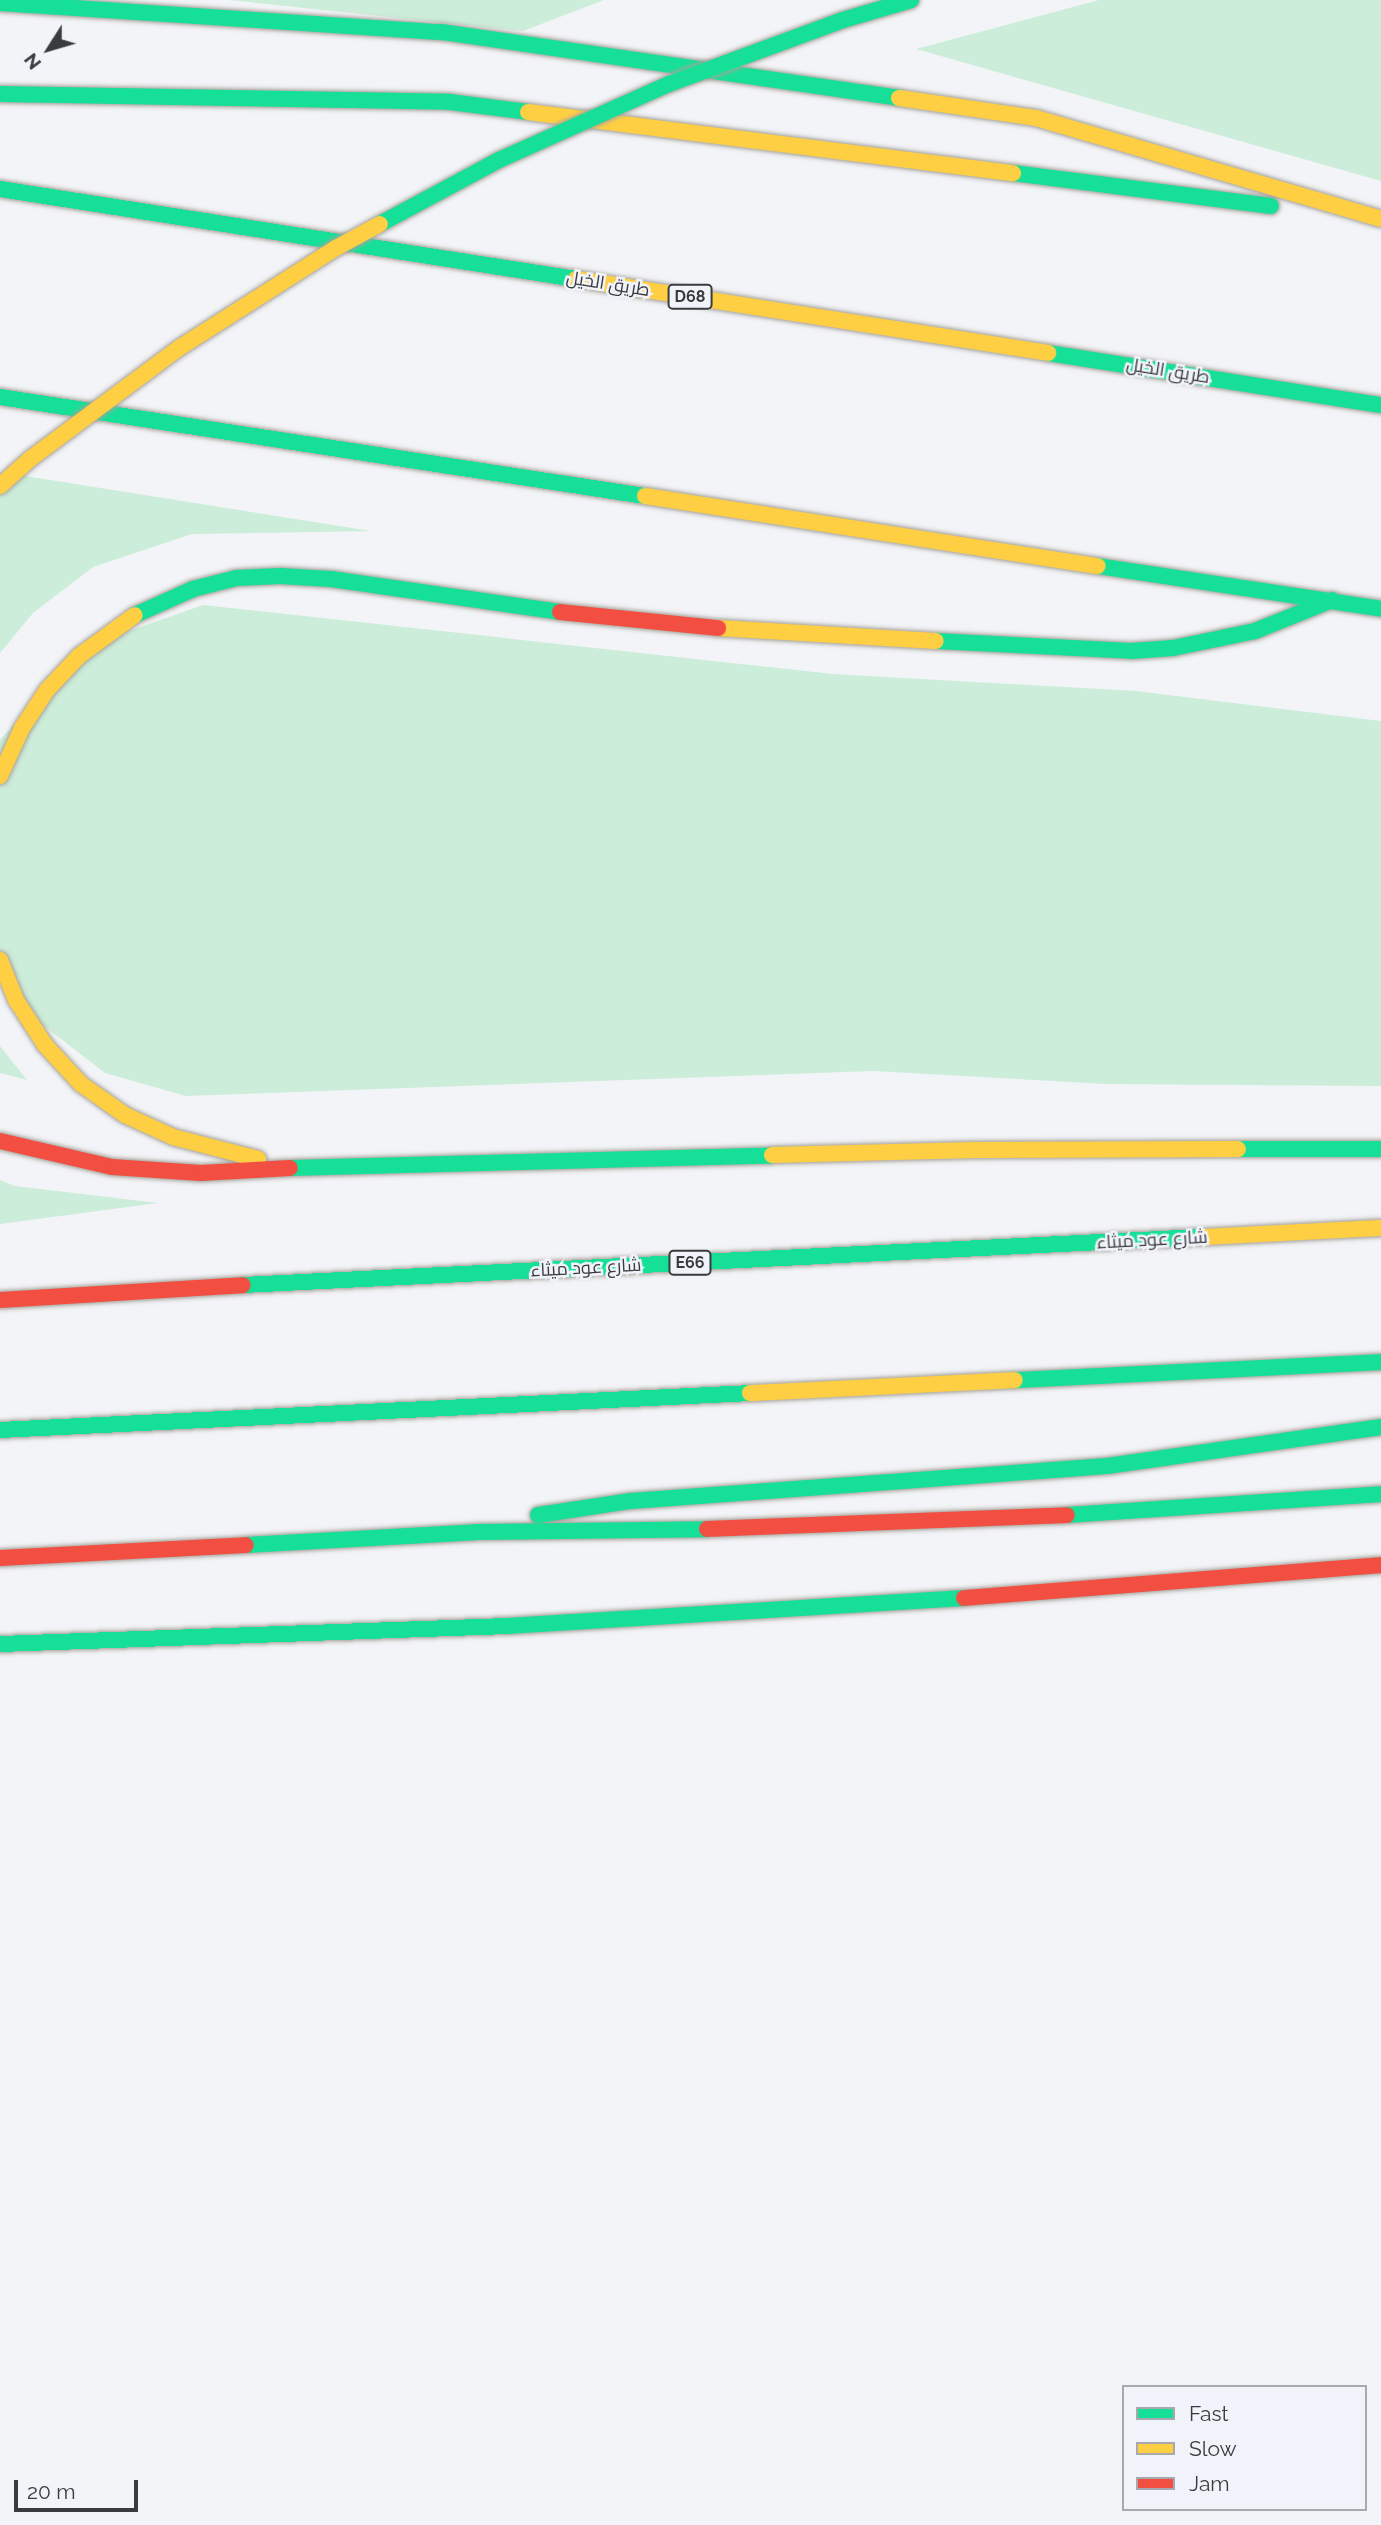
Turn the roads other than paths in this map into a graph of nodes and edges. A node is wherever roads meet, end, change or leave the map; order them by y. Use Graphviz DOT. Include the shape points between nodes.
graph roads {
  1 [pos="911,0"];
  2 [pos="0,3"];
  3 [pos="0,94"];
  4 [pos="0,189"];
  5 [pos="1381,220"];
  6 [pos="0,397"];
  7 [pos="1381,405"];
  8 [pos="0,486"];
  9 [pos="1332,600"];
  10 [pos="1381,609"];
  11 [pos="0,776"];
  12 [pos="0,960"];
  13 [pos="0,1140"];
  14 [pos="1381,1149"];
  15 [pos="291,1168"];
  16 [pos="1381,1228"];
  17 [pos="0,1300"];
  18 [pos="1381,1362"];
  19 [pos="1381,1427"];
  20 [pos="0,1430"];
  21 [pos="1381,1494"];
  22 [pos="476,1532"];
  23 [pos="0,1558"];
  24 [pos="1381,1565"];
  25 [pos="0,1644"];
  1 -- 8 [label="highway, bridge" via="669,84 487,166 336,248 180,348 30,458"];
  2 -- 5 [label="highway" via="442,32 1036,118"];
  3 -- 5 [label="highway" via="450,102"];
  4 -- 7 [label="highway, طريق الخيل / D68"];
  6 -- 9 [label="highway"];
  9 -- 10 [label="highway"];
  9 -- 11 [label="highway" via="1242,635 1131,651 760,632 568,613 331,579 236,578 151,605 79,656 47,690 22,728"];
  12 -- 15 [label="highway" via="16,1000 45,1045 81,1084 173,1137"];
  13 -- 15 [label="highway" via="113,1167 157,1172"];
  14 -- 15 [label="highway" via="976,1150"];
  16 -- 17 [label="highway, شارع عود ميثاء / E66"];
  18 -- 20 [label="highway"];
  19 -- 22 [label="highway" via="1107,1466 592,1505"];
  21 -- 22 [label="highway" via="1072,1515 639,1532"];
  22 -- 23 [label="highway"];
  24 -- 25 [label="highway" via="1087,1590 507,1626"];
}
